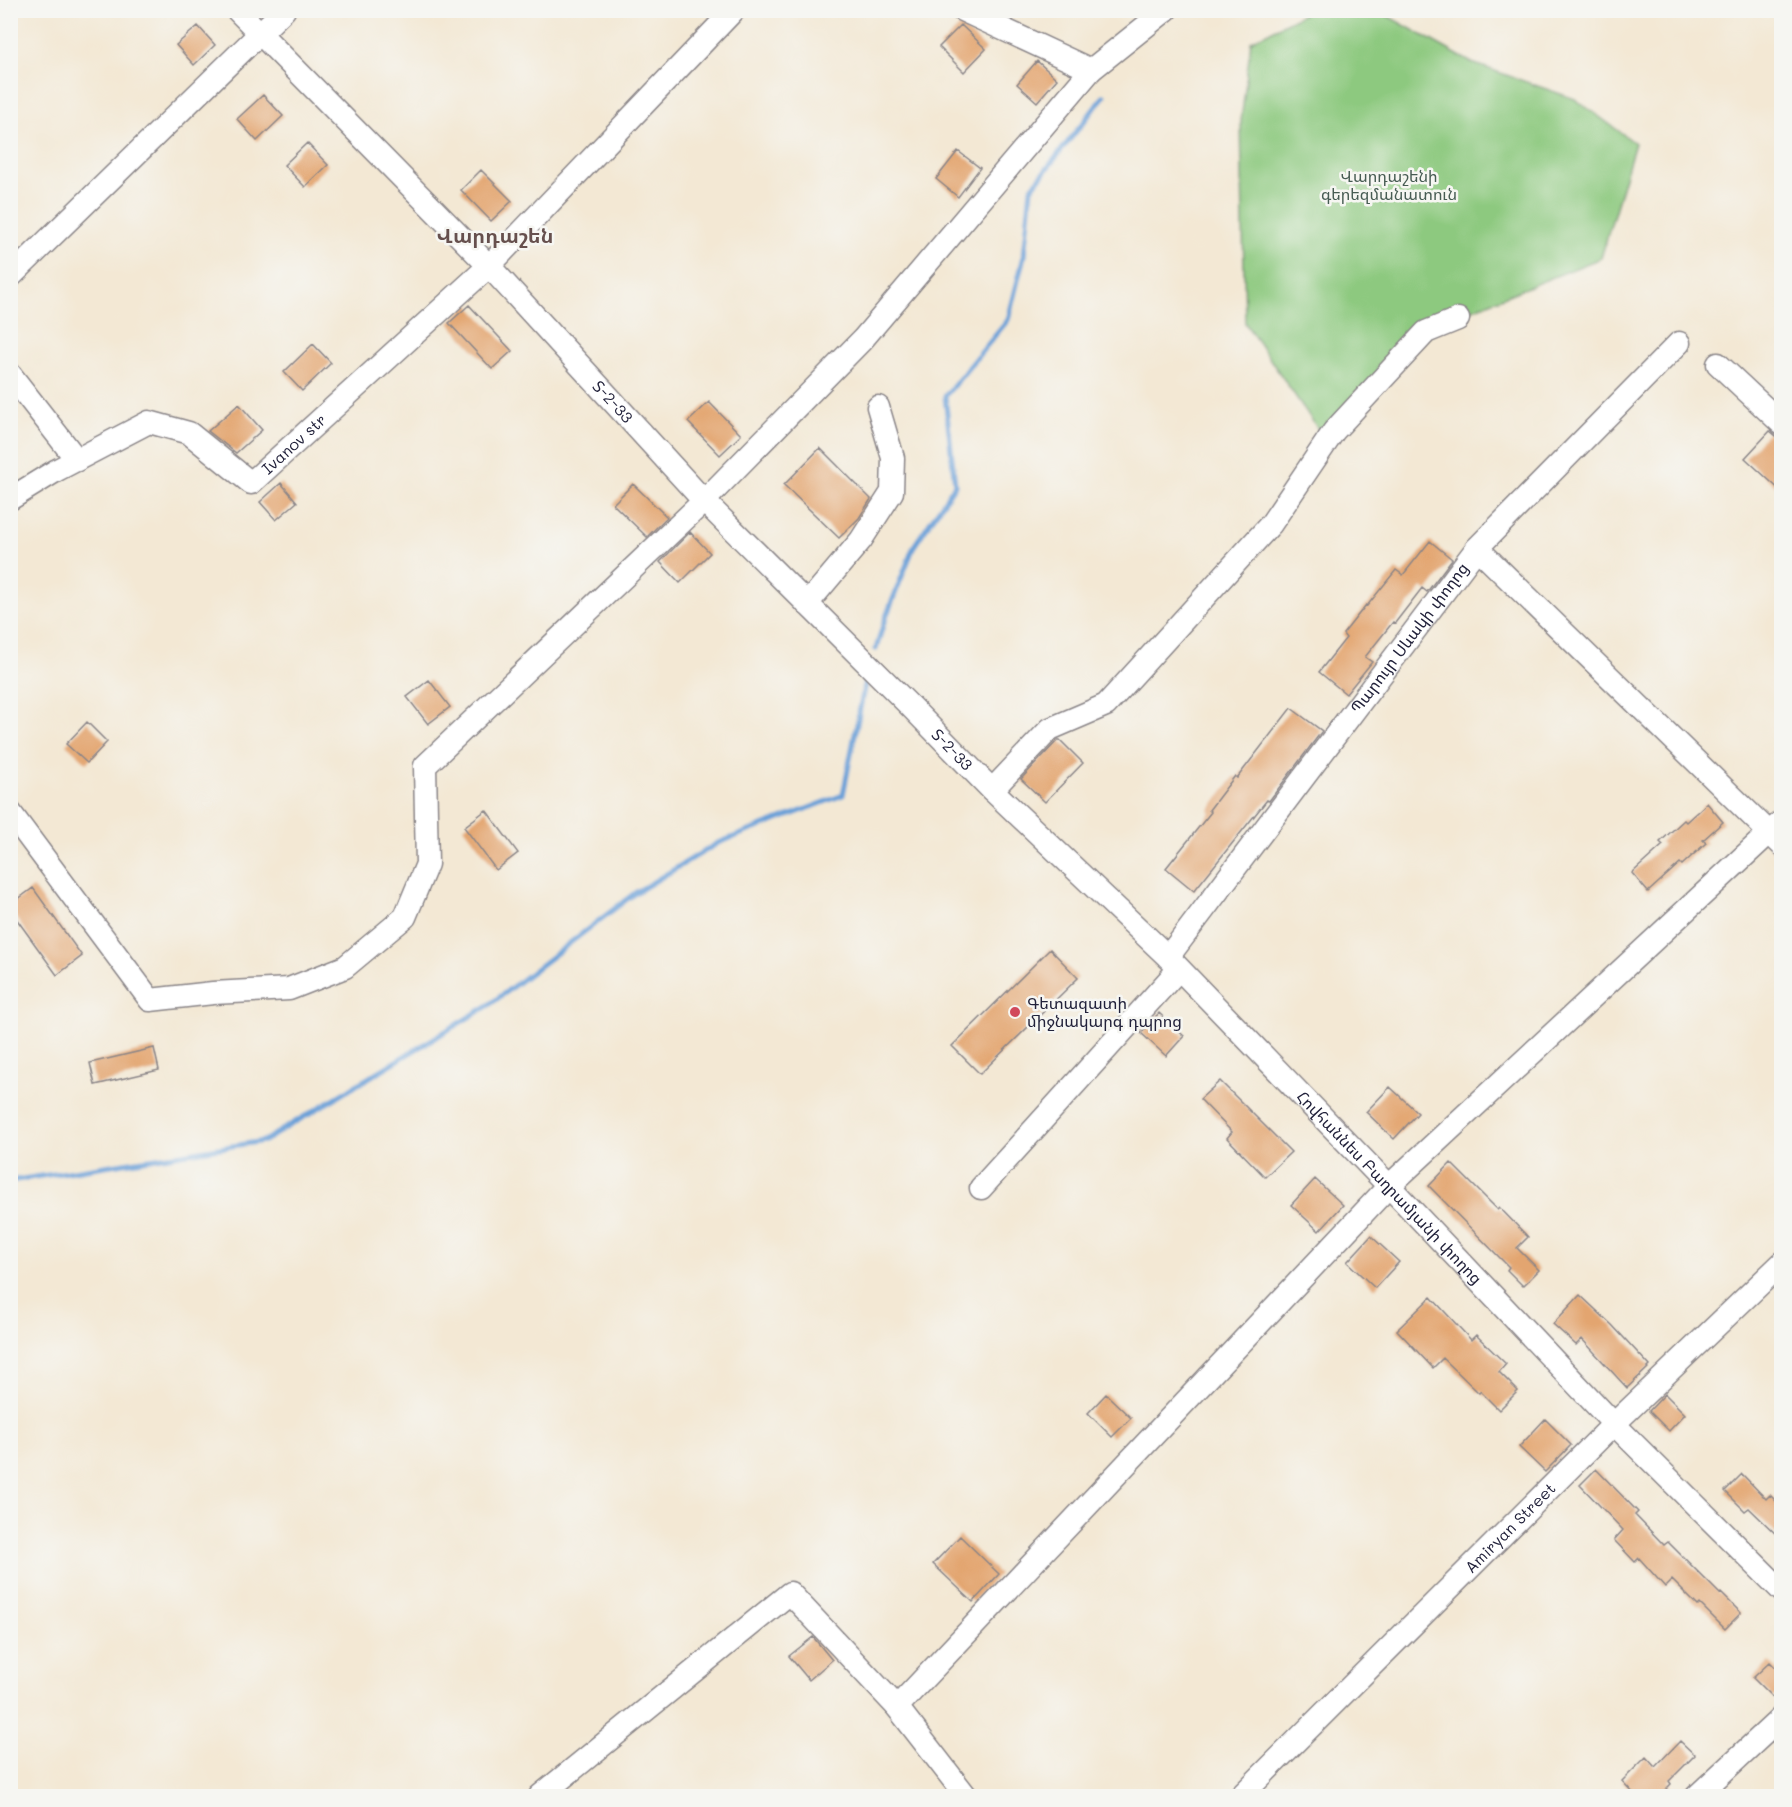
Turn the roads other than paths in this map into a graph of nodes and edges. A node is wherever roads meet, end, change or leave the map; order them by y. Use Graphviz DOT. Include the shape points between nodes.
graph roads {
  1 [pos="237,10"];
  2 [pos="285,10"];
  3 [pos="734,10"];
  4 [pos="962,10"];
  5 [pos="1166,10"];
  6 [pos="261,34"];
  7 [pos="1091,70"];
  8 [pos="489,266"];
  9 [pos="10,277"];
  10 [pos="1458,319"];
  11 [pos="1679,343"];
  12 [pos="1718,364"];
  13 [pos="10,374"];
  14 [pos="878,406"];
  15 [pos="1782,424"];
  16 [pos="77,460"];
  17 [pos="10,499"];
  18 [pos="704,501"];
  19 [pos="1477,548"];
  20 [pos="807,604"];
  21 [pos="992,790"];
  22 [pos="10,812"];
  23 [pos="1778,833"];
  24 [pos="1173,963"];
  25 [pos="1389,1185"];
  26 [pos="981,1188"];
  27 [pos="1782,1263"];
  28 [pos="1614,1424"];
  29 [pos="1782,1591"];
  30 [pos="897,1707"];
  31 [pos="1782,1717"];
  32 [pos="540,1797"];
  33 [pos="966,1797"];
  34 [pos="1241,1797"];
  35 [pos="1697,1797"];
  1 -- 6 [label="street, Տ-2-33 / Տ-2-33"];
  2 -- 6 [label="street"];
  3 -- 8 [label="street"];
  4 -- 7 [label="street"];
  5 -- 7 [label="street"];
  6 -- 8 [label="street, Տ-2-33 / Տ-2-33"];
  6 -- 9 [label="street"];
  7 -- 18 [label="street" via="863,339"];
  8 -- 16 [label="street, Ivanov str" via="251,483 189,433 149,422"];
  8 -- 18 [label="street, Տ-2-33 / Տ-2-33"];
  10 -- 21 [label="street" via="1426,333 1334,431 1271,524 1106,705 1050,729"];
  11 -- 19 [label="street, Պարույր Սևակի փողոց"];
  12 -- 15 [label="street"];
  13 -- 16 [label="street"];
  14 -- 20 [label="street" via="893,458 892,492 861,540"];
  16 -- 17 [label="street, Ivanov str"];
  18 -- 20 [label="street, Տ-2-33 / Տ-2-33"];
  18 -- 22 [label="street" via="425,766 427,864 405,916 345,967 290,989 150,1000"];
  19 -- 23 [label="street"];
  19 -- 24 [label="street, Պարույր Սևակի փողոց"];
  20 -- 21 [label="street, Տ-2-33 / Տ-2-33"];
  21 -- 24 [label="street, Հովհաննես Բաղրամյանի փողոց / Տ-2-33"];
  23 -- 25 [label="street"];
  24 -- 25 [label="street, Հովհաննես Բաղրամյանի փողոց / Տ-2-33"];
  24 -- 26 [label="street, Պարույր Սևակի փողոց"];
  25 -- 28 [label="street, Հովհաննես Բաղրամյանի փողոց / Տ-2-33"];
  25 -- 30 [label="street"];
  27 -- 28 [label="street, Amiryan Street"];
  28 -- 29 [label="street, Հովհաննես Բաղրամյանի փողոց / Տ-2-33"];
  28 -- 34 [label="street, Amiryan Street"];
  30 -- 32 [label="street" via="790,1593"];
  30 -- 33 [label="street"];
  31 -- 35 [label="street"];
}
